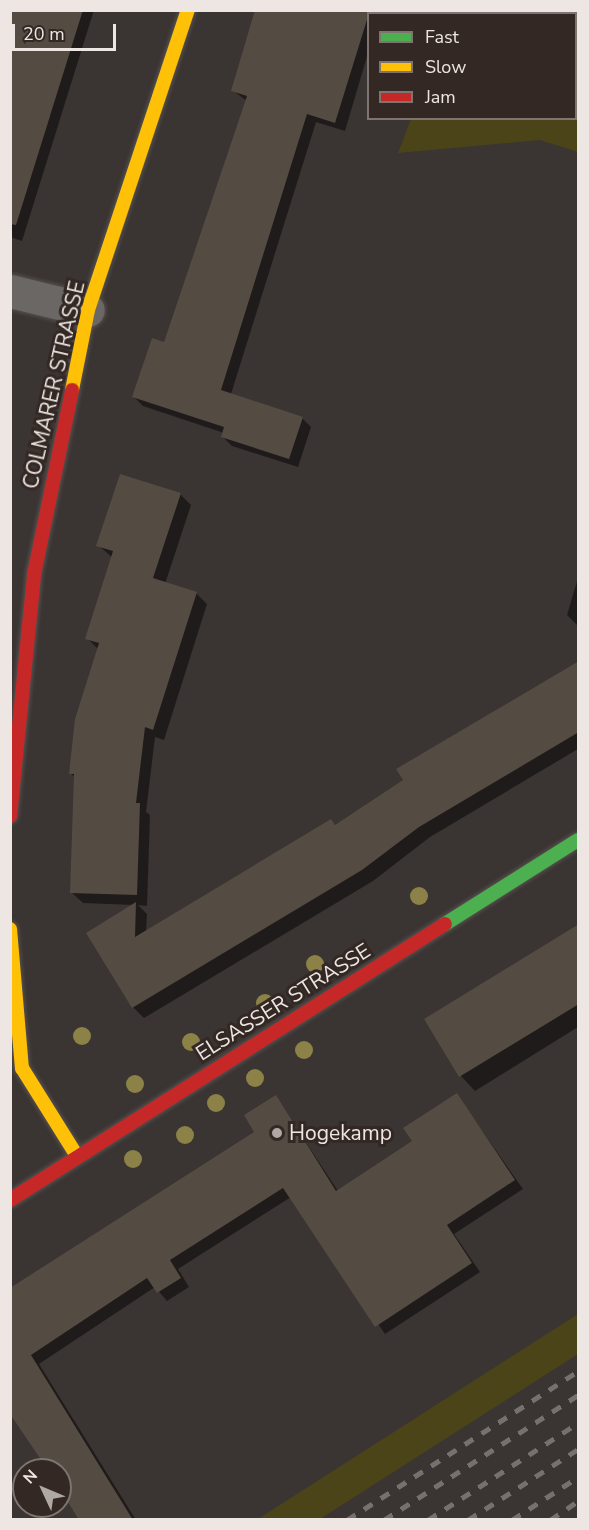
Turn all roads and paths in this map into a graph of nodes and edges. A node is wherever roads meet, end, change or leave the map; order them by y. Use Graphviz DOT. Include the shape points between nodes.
graph roads {
  1 [pos="188,10"];
  2 [pos="10,291"];
  3 [pos="88,310"];
  4 [pos="10,816"];
  5 [pos="579,840"];
  6 [pos="10,928"];
  7 [pos="77,1156"];
  8 [pos="10,1200"];
  1 -- 3 [label="street, COLMARER STRASSE"];
  2 -- 3 [label="street"];
  3 -- 4 [label="street, COLMARER STRASSE" via="34,574"];
  5 -- 7 [label="street, ELSASSER STRASSE"];
  6 -- 7 [label="street" via="22,1068"];
  7 -- 8 [label="street, ELSASSER STRASSE"];
}
